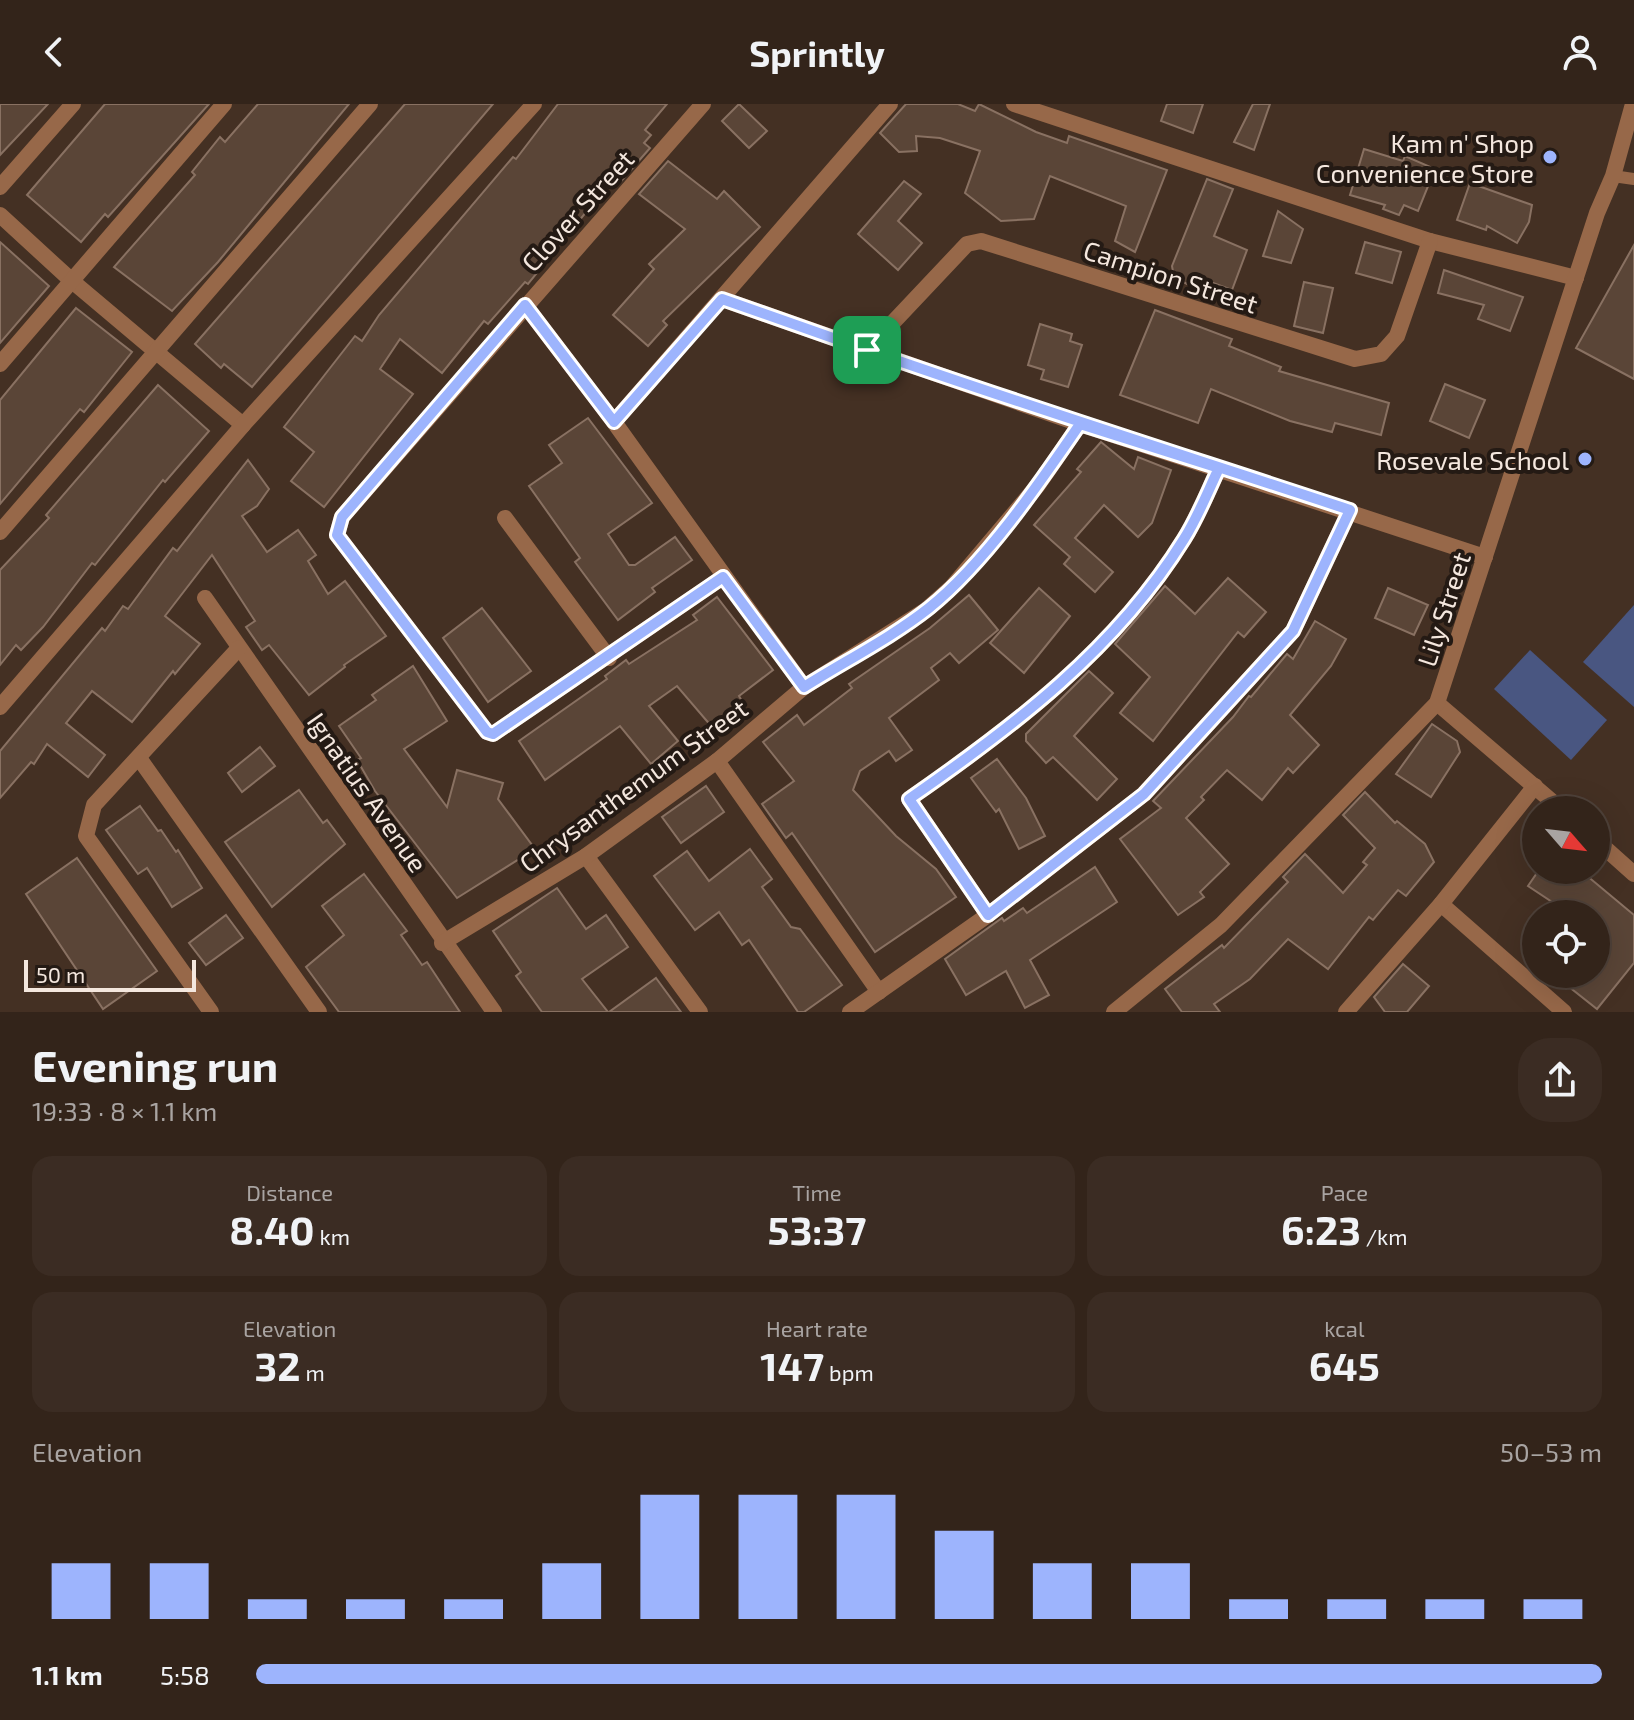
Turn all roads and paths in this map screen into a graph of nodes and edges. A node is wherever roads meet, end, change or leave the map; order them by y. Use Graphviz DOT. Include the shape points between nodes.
graph roads {
  1 [pos="73,104"];
  2 [pos="224,104"];
  3 [pos="370,104"];
  4 [pos="534,104"];
  5 [pos="703,104"];
  6 [pos="890,104"];
  7 [pos="1014,104"];
  8 [pos="1633,104"];
  9 [pos="1613,176"];
  10 [pos="1634,179"];
  11 [pos="0,187"];
  12 [pos="0,215"];
  13 [pos="1430,241"];
  14 [pos="1576,278"];
  15 [pos="72,281"];
  16 [pos="722,299"];
  17 [pos="525,305"];
  18 [pos="867,350"];
  19 [pos="155,352"];
  20 [pos="0,364"];
  21 [pos="614,422"];
  22 [pos="1080,424"];
  23 [pos="243,425"];
  24 [pos="1219,468"];
  25 [pos="1350,510"];
  26 [pos="505,518"];
  27 [pos="0,532"];
  28 [pos="1485,557"];
  29 [pos="723,577"];
  30 [pos="205,598"];
  31 [pos="239,648"];
  32 [pos="609,658"];
  33 [pos="804,687"];
  34 [pos="1437,703"];
  35 [pos="0,707"];
  36 [pos="139,758"];
  37 [pos="717,761"];
  38 [pos="1535,786"];
  39 [pos="1546,796"];
  40 [pos="1610,853"];
  41 [pos="586,856"];
  42 [pos="1634,874"];
  43 [pos="1441,904"];
  44 [pos="988,915"];
  45 [pos="442,943"];
  46 [pos="879,992"];
  47 [pos="1351,1010"];
  48 [pos="211,1012"];
  49 [pos="319,1012"];
  50 [pos="494,1012"];
  51 [pos="700,1012"];
  52 [pos="850,1012"];
  53 [pos="1114,1012"];
  54 [pos="1564,1012"];
  1 -- 11 [label="street"];
  2 -- 15 [label="street"];
  3 -- 19 [label="street"];
  4 -- 23 [label="street"];
  5 -- 17 [label="street, Clover Street"];
  6 -- 16 [label="street"];
  7 -- 13 [label="street"];
  8 -- 9 [label="street, Lily Street"];
  9 -- 10 [label="lane"];
  9 -- 14 [label="street, Lily Street"];
  12 -- 15 [label="street"];
  13 -- 14 [label="street"];
  13 -- 18 [label="street, Campion Street" via="1397,336 1381,354 1355,359 981,241 967,244"];
  14 -- 28 [label="street, Lily Street"];
  15 -- 19 [label="street"];
  15 -- 20 [label="street"];
  16 -- 18 [label="street"];
  16 -- 21 [label="street"];
  17 -- 21 [label="street"];
  17 -- 32 [label="street, Clover Street" via="342,517 337,535 493,734"];
  18 -- 22 [label="street"];
  19 -- 23 [label="street"];
  19 -- 27 [label="street"];
  21 -- 29 [label="street"];
  22 -- 24 [label="street"];
  22 -- 33 [label="street, Chrysanthemum Street" via="1038,485 952,587 926,610"];
  23 -- 35 [label="street"];
  24 -- 25 [label="street"];
  24 -- 44 [label="street" via="1185,538 1161,573 1049,697 909,799"];
  25 -- 28 [label="street"];
  25 -- 44 [label="street" via="1293,631 1144,794"];
  26 -- 32 [label="street"];
  28 -- 34 [label="street, Lily Street"];
  29 -- 32 [label="street"];
  29 -- 33 [label="street"];
  30 -- 31 [label="street, Ignatius Avenue"];
  31 -- 36 [label="street"];
  31 -- 45 [label="street, Ignatius Avenue"];
  33 -- 37 [label="street, Chrysanthemum Street"];
  34 -- 38 [label="street"];
  34 -- 53 [label="street, Lily Street" via="1221,925"];
  36 -- 48 [label="street" via="94,805 86,836"];
  36 -- 49 [label="street"];
  37 -- 41 [label="street, Chrysanthemum Street"];
  37 -- 46 [label="street"];
  38 -- 39 [label="street"];
  38 -- 43 [label="street"];
  40 -- 42 [label="street"];
  41 -- 45 [label="street, Chrysanthemum Street"];
  41 -- 51 [label="street"];
  43 -- 47 [label="street"];
  43 -- 54 [label="street"];
  44 -- 46 [label="street"];
  45 -- 50 [label="street, Ignatius Avenue"];
  46 -- 52 [label="street"];
}
